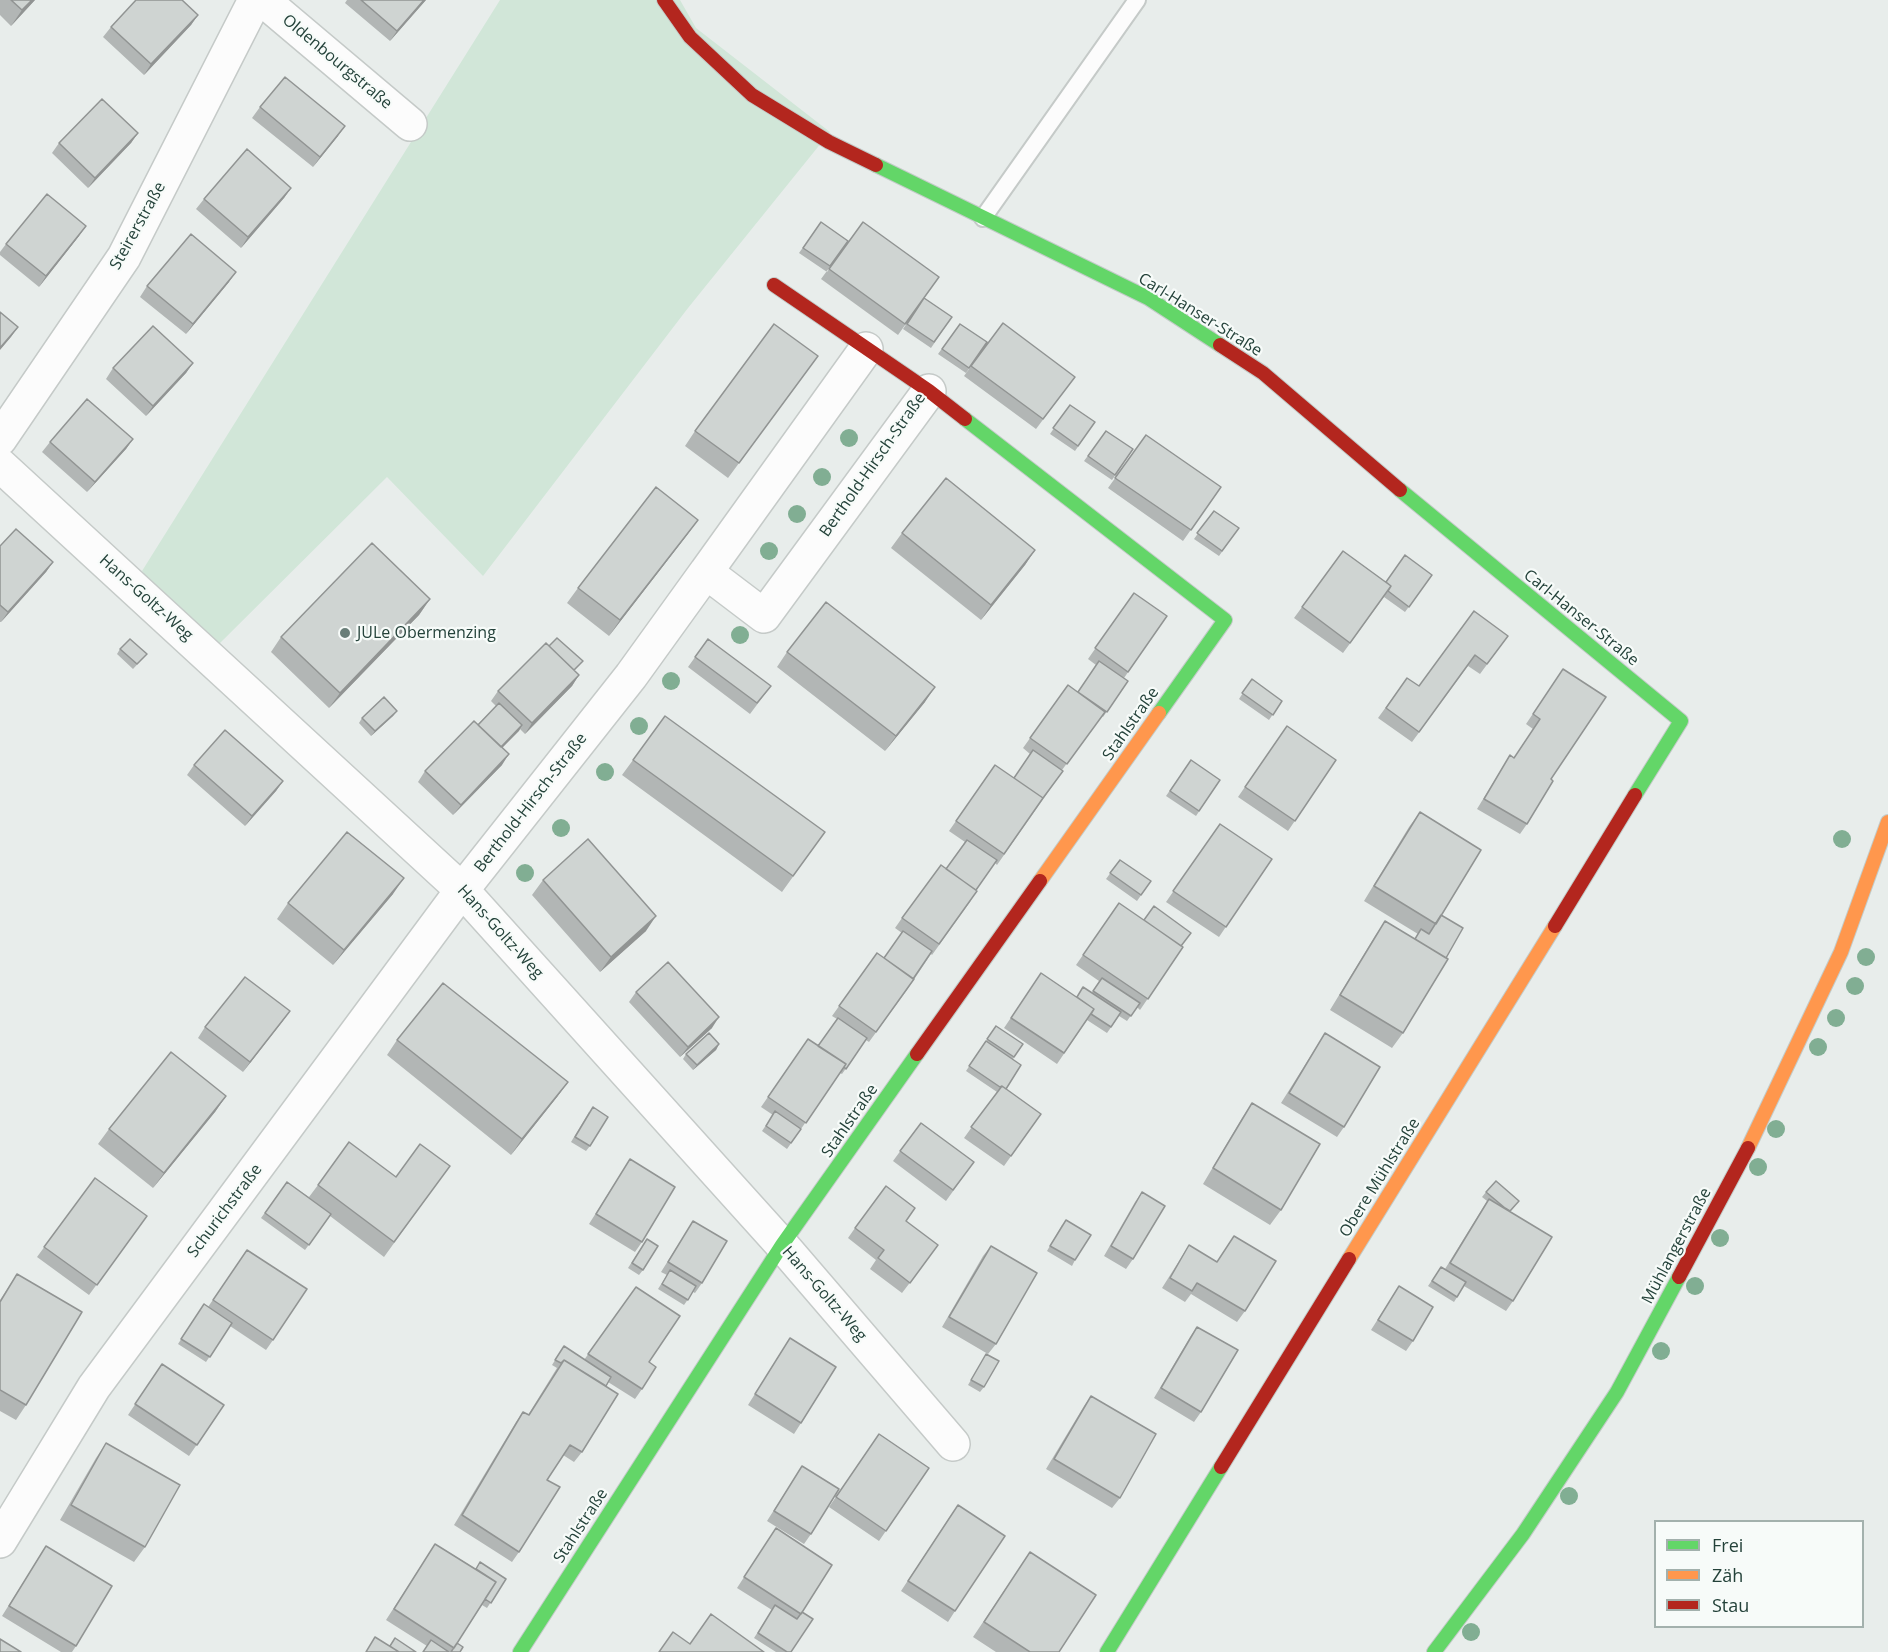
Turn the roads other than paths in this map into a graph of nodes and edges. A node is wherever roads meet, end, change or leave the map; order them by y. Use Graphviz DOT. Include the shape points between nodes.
graph roads {
  1 [pos="255,0"];
  2 [pos="263,0"];
  3 [pos="664,0"];
  4 [pos="1137,0"];
  5 [pos="410,124"];
  6 [pos="983,218"];
  7 [pos="774,285"];
  8 [pos="866,349"];
  9 [pos="929,391"];
  10 [pos="0,439"];
  11 [pos="0,465"];
  12 [pos="706,573"];
  13 [pos="1681,721"];
  14 [pos="1886,834"];
  15 [pos="462,890"];
  16 [pos="782,1245"];
  17 [pos="953,1444"];
  18 [pos="0,1541"];
  19 [pos="520,1652"];
  20 [pos="1107,1652"];
  21 [pos="1434,1652"];
  1 -- 10 [label="street, Steirerstraße" via="124,257"];
  2 -- 5 [label="street, Oldenbourgstraße"];
  3 -- 6 [label="street, Carl-Hanser-Straße" via="690,37 752,95 829,142"];
  4 -- 6 [label="lane"];
  6 -- 13 [label="street, Carl-Hanser-Straße" via="1148,298 1263,374"];
  7 -- 8 [label="street"];
  8 -- 9 [label="street, Berthold-Hirsch-Straße"];
  8 -- 12 [label="street, Berthold-Hirsch-Straße"];
  9 -- 12 [label="street, Berthold-Hirsch-Straße" via="764,616"];
  9 -- 16 [label="street, Stahlstraße" via="1225,620"];
  11 -- 15 [label="street, Hans-Goltz-Weg"];
  12 -- 15 [label="street, Berthold-Hirsch-Straße" via="632,676"];
  13 -- 20 [label="street, Obere Mühlstraße"];
  14 -- 21 [label="street, Mühlangerstraße" via="1841,952 1750,1145 1617,1392 1523,1534"];
  15 -- 16 [label="street, Hans-Goltz-Weg"];
  15 -- 18 [label="street, Schurichstraße" via="94,1387"];
  16 -- 17 [label="street, Hans-Goltz-Weg"];
  16 -- 19 [label="street, Stahlstraße"];
}
